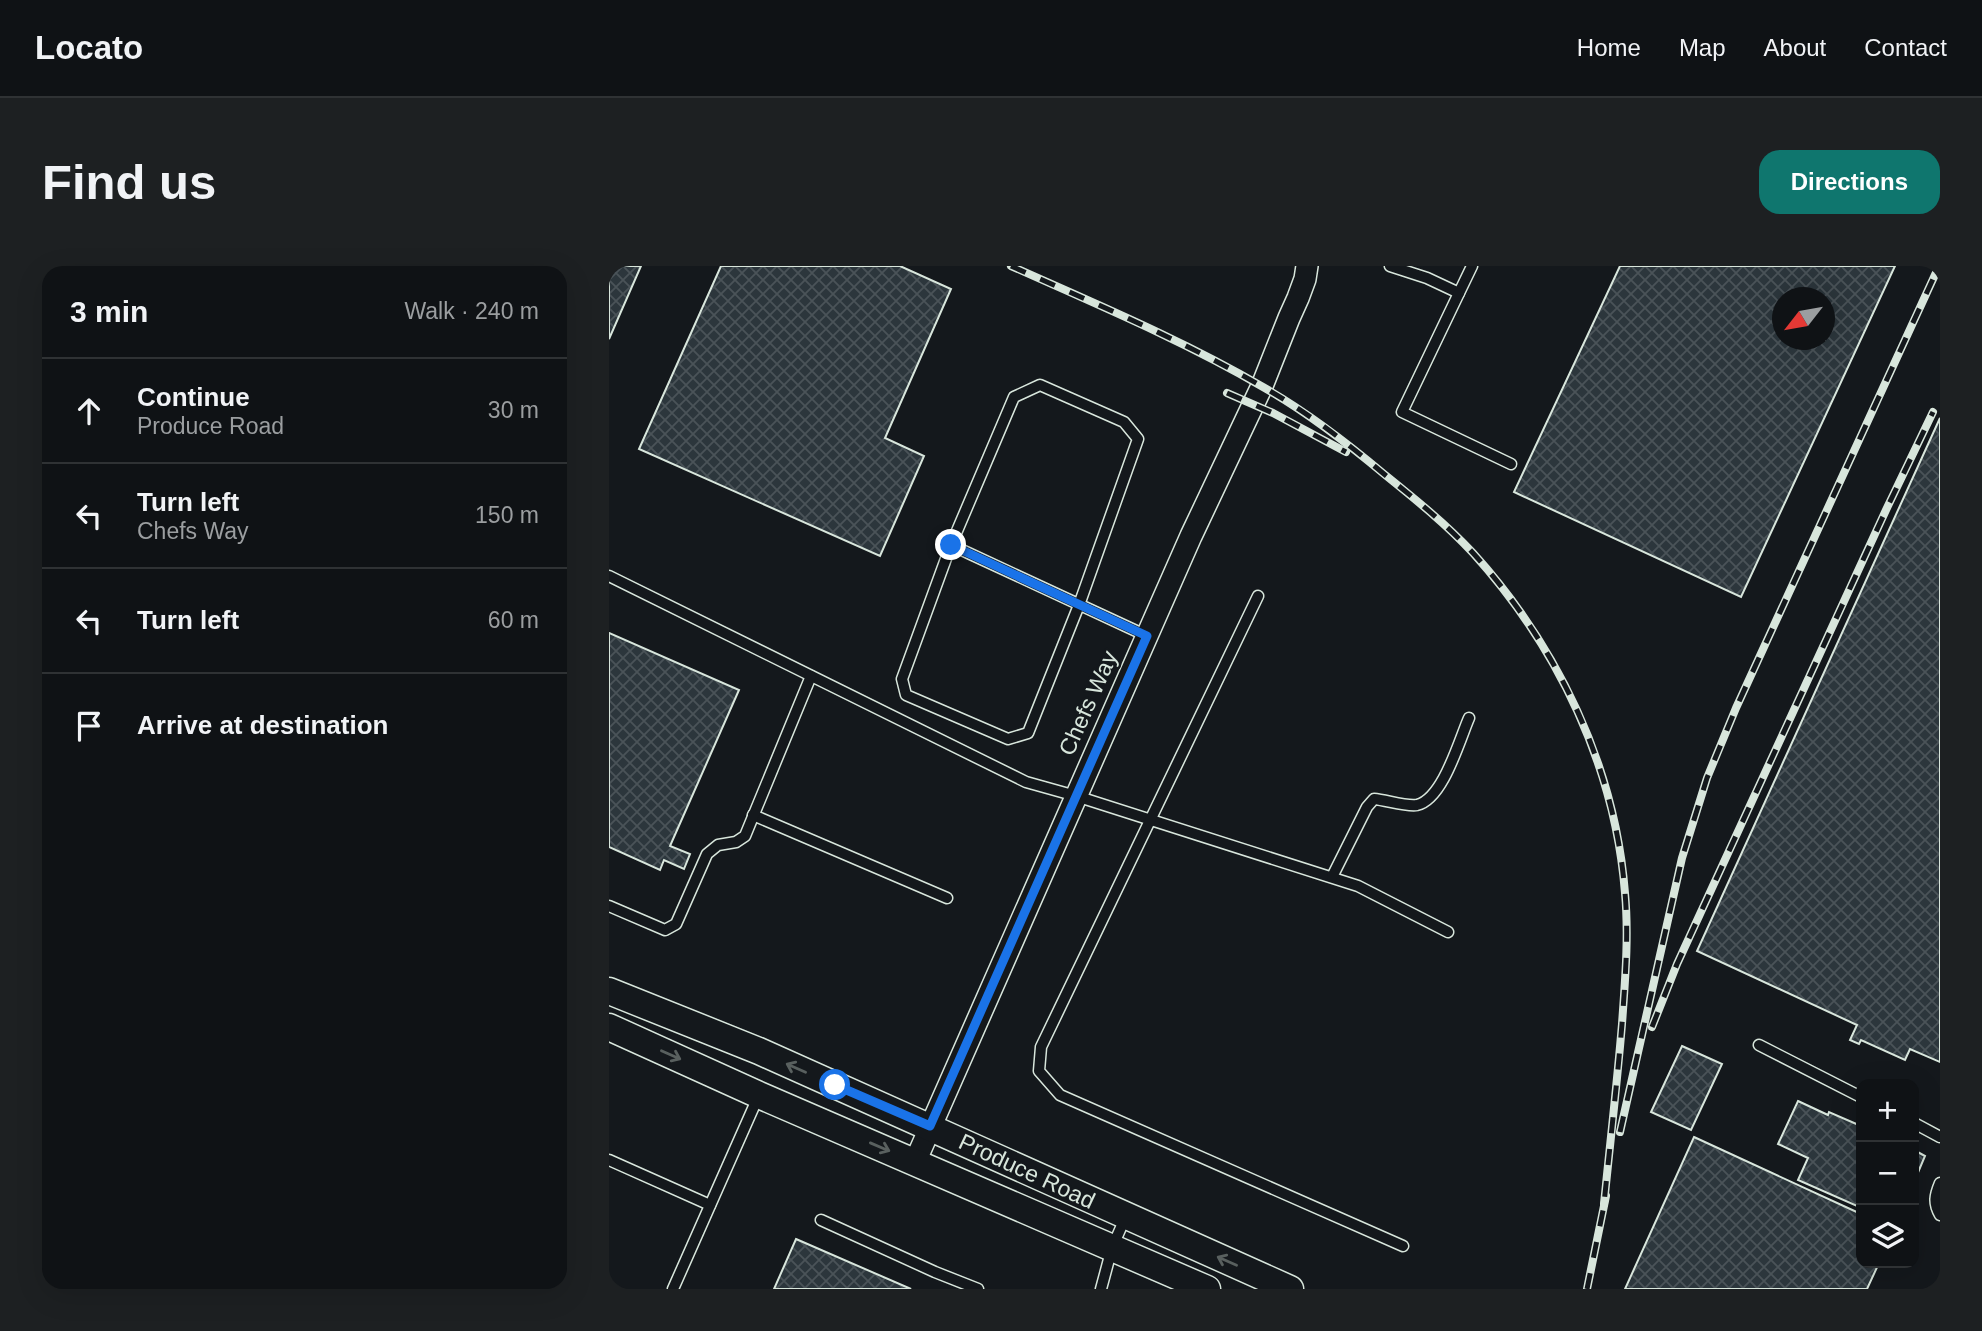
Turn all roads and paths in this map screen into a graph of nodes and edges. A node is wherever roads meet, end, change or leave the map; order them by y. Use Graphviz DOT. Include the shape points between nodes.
graph roads {
  1 [pos="1307,266"];
  2 [pos="1390,266"];
  3 [pos="1472,266"];
  4 [pos="1459,293"];
  5 [pos="1511,464"];
  6 [pos="951,545"];
  7 [pos="609,576"];
  8 [pos="1258,596"];
  9 [pos="1079,605"];
  10 [pos="1147,636"];
  11 [pos="811,676"];
  12 [pos="1469,718"];
  13 [pos="1076,796"];
  14 [pos="754,815"];
  15 [pos="1152,820"];
  16 [pos="1332,877"];
  17 [pos="947,898"];
  18 [pos="609,906"];
  19 [pos="1448,932"];
  20 [pos="609,990"];
  21 [pos="609,1027"];
  22 [pos="1759,1045"];
  23 [pos="1856,1094"];
  24 [pos="758,1095"];
  25 [pos="930,1126"];
  26 [pos="1919,1126"];
  27 [pos="1940,1137"];
  28 [pos="609,1160"];
  29 [pos="915,1162"];
  30 [pos="1940,1183"];
  31 [pos="710,1205"];
  32 [pos="1940,1215"];
  33 [pos="1126,1216"];
  34 [pos="821,1220"];
  35 [pos="1403,1247"];
  36 [pos="1112,1248"];
  37 [pos="673,1289"];
  38 [pos="978,1289"];
  39 [pos="1101,1289"];
  40 [pos="1207,1289"];
  41 [pos="1290,1289"];
  1 -- 10 [label="street, Chefs Way" via="1299,298 1262,386"];
  2 -- 4 [label="lane"];
  3 -- 4 [label="lane"];
  4 -- 5 [label="lane" via="1402,412"];
  6 -- 9 [label="lane"];
  6 -- 9 [label="lane" via="902,679 906,695 1008,739 1028,733"];
  6 -- 9 [label="lane" via="1014,397 1040,385 1124,422 1137,439"];
  7 -- 11 [label="lane"];
  8 -- 15 [label="lane"];
  9 -- 10 [label="lane"];
  10 -- 13 [label="street, Chefs Way"];
  11 -- 13 [label="lane" via="1026,782"];
  11 -- 14 [label="lane"];
  12 -- 16 [label="lane" via="1441,784 1430,798 1416,805 1374,799"];
  13 -- 15 [label="lane"];
  13 -- 25 [label="street, Chefs Way"];
  14 -- 17 [label="lane"];
  14 -- 18 [label="lane" via="745,836 707,853 676,924 665,930"];
  15 -- 16 [label="lane"];
  15 -- 35 [label="lane" via="1041,1047 1039,1071 1060,1095"];
  16 -- 19 [label="lane"];
  25 -- 20 [label="street, Produce Road, one-way"];
  21 -- 24 [label="street, Produce Road, one-way"];
  22 -- 23 [label="lane"];
  24 -- 29 [label="street, Produce Road, one-way"];
  24 -- 31 [label="lane"];
  25 -- 29 [label="street, Chefs Way"];
  25 -- 33 [label="street, Produce Road"];
  26 -- 27 [label="lane"];
  28 -- 31 [label="lane"];
  29 -- 36 [label="street, Produce Road"];
  30 -- 32 [label="lane" via="1934,1202"];
  31 -- 37 [label="lane"];
  33 -- 36 [label="lane"];
  41 -- 33 [label="street, Produce Road, one-way"];
  34 -- 38 [label="lane"];
  36 -- 39 [label="lane"];
  36 -- 40 [label="street, Produce Road"];
}
